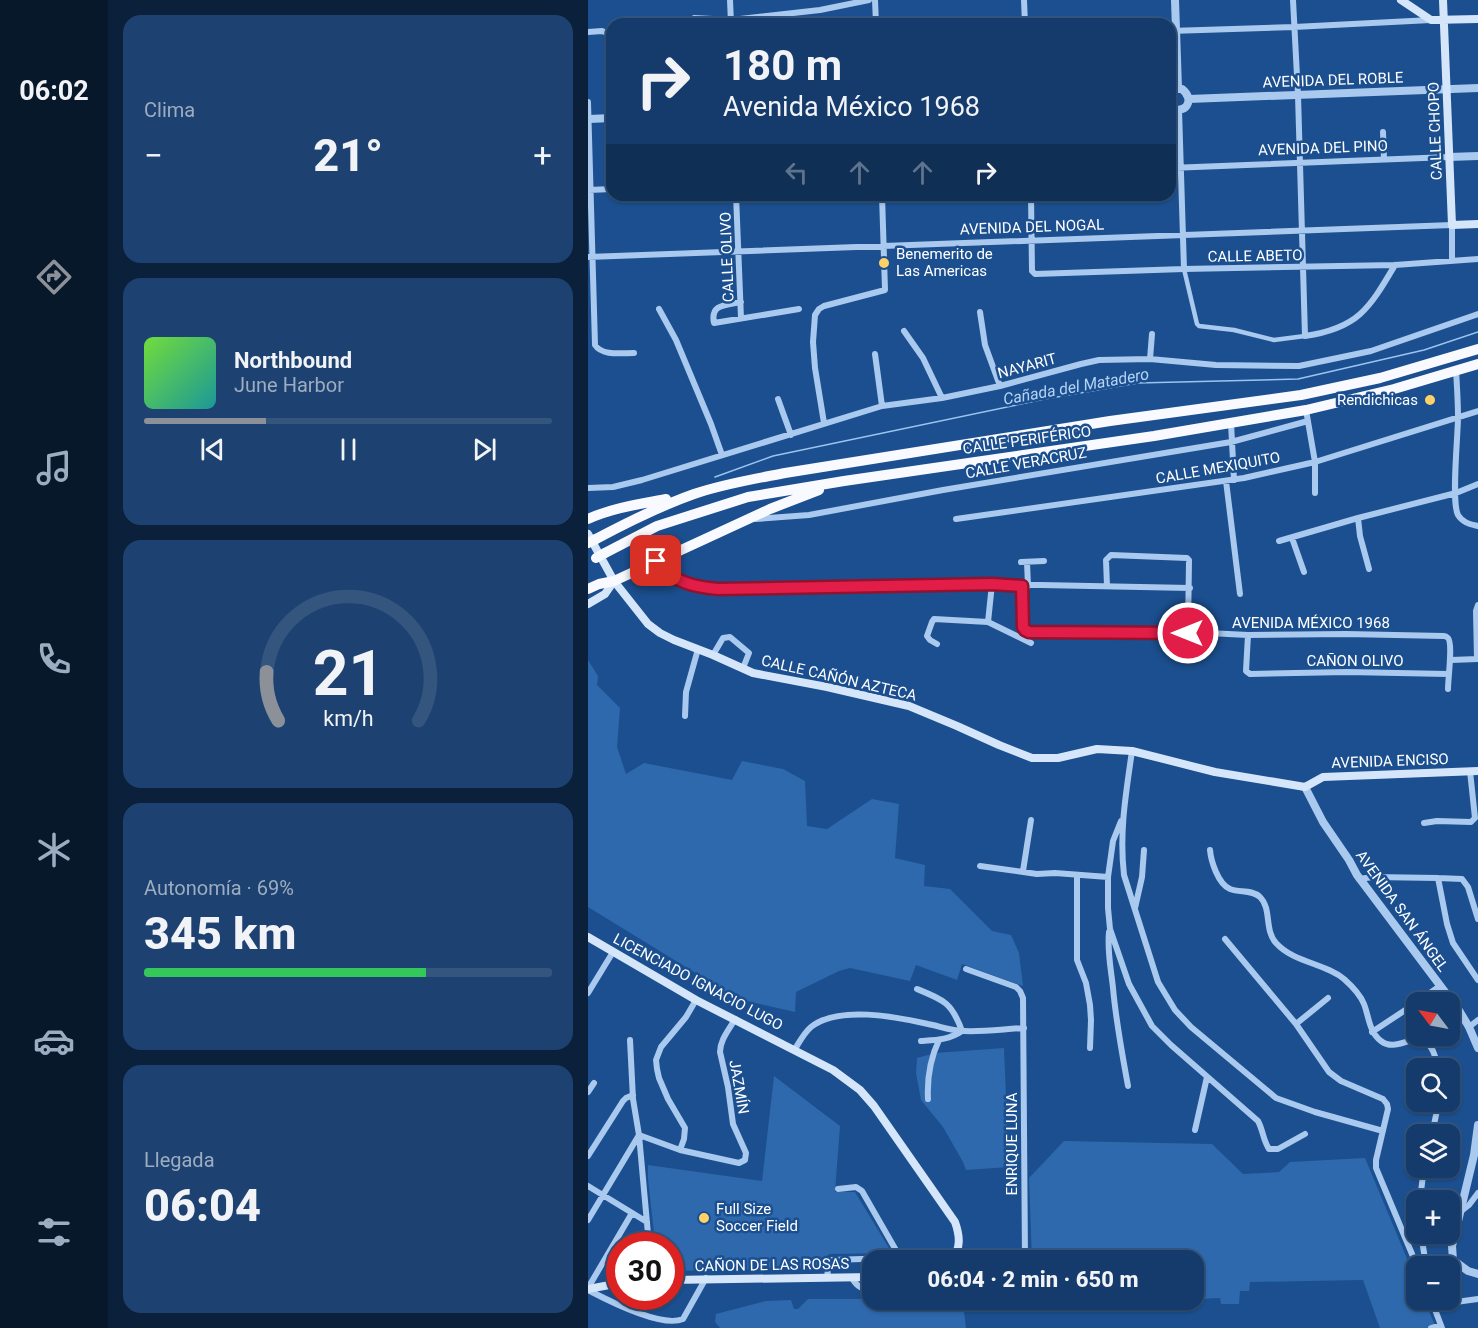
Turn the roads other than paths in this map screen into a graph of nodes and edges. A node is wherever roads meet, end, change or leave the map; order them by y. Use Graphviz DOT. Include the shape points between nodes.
graph roads {
  1 [pos="730,0"];
  2 [pos="869,0"];
  3 [pos="875,0"];
  4 [pos="1024,0"];
  5 [pos="1175,0"];
  6 [pos="1293,0"];
  7 [pos="1401,0"];
  8 [pos="1443,0"];
  9 [pos="731,18"];
  10 [pos="761,18"];
  11 [pos="876,18"];
  12 [pos="1025,18"];
  13 [pos="1174,18"];
  14 [pos="1478,19"];
  15 [pos="1443,20"];
  16 [pos="1431,21"];
  17 [pos="1294,27"];
  18 [pos="1176,31"];
  19 [pos="588,32"];
  20 [pos="606,32"];
  21 [pos="1176,65"];
  22 [pos="1178,88"];
  23 [pos="1447,88"];
  24 [pos="1478,88"];
  25 [pos="1298,95"];
  26 [pos="1189,99"];
  27 [pos="588,102"];
  28 [pos="1176,109"];
  29 [pos="1179,110"];
  30 [pos="606,118"];
  31 [pos="588,119"];
  32 [pos="1383,132"];
  33 [pos="1478,156"];
  34 [pos="1449,157"];
  35 [pos="1384,159"];
  36 [pos="1299,163"];
  37 [pos="1176,168"];
  38 [pos="1180,168"];
  39 [pos="606,189"];
  40 [pos="589,190"];
  41 [pos="736,201"];
  42 [pos="882,201"];
  43 [pos="1031,201"];
  44 [pos="1478,224"];
  45 [pos="1452,225"];
  46 [pos="1302,230"];
  47 [pos="1182,234"];
  48 [pos="1032,241"];
  49 [pos="884,245"];
  50 [pos="739,251"];
  51 [pos="590,257"];
  52 [pos="1478,259"];
  53 [pos="1452,261"];
  54 [pos="1395,265"];
  55 [pos="1303,267"];
  56 [pos="1184,269"];
  57 [pos="741,302"];
  58 [pos="659,309"];
  59 [pos="799,309"];
  60 [pos="980,312"];
  61 [pos="1478,314"];
  62 [pos="741,318"];
  63 [pos="904,331"];
  64 [pos="1152,334"];
  65 [pos="1305,336"];
  66 [pos="1478,349"];
  67 [pos="634,353"];
  68 [pos="875,354"];
  69 [pos="1150,359"];
  70 [pos="1478,364"];
  71 [pos="1456,370"];
  72 [pos="1000,386"];
  73 [pos="942,398"];
  74 [pos="778,399"];
  75 [pos="882,406"];
  76 [pos="1478,411"];
  77 [pos="1307,416"];
  78 [pos="1458,417"];
  79 [pos="824,423"];
  80 [pos="1231,423"];
  81 [pos="791,435"];
  82 [pos="1231,442"];
  83 [pos="722,455"];
  84 [pos="1315,462"];
  85 [pos="1226,480"];
  86 [pos="1234,480"];
  87 [pos="844,481"];
  88 [pos="1478,484"];
  89 [pos="588,488"];
  90 [pos="696,493"];
  91 [pos="1315,493"];
  92 [pos="1456,493"];
  93 [pos="1358,518"];
  94 [pos="588,519"];
  95 [pos="746,519"];
  96 [pos="956,519"];
  97 [pos="1478,526"];
  98 [pos="1292,538"];
  99 [pos="591,539"];
  100 [pos="1279,541"];
  101 [pos="596,558"];
  102 [pos="656,561"];
  103 [pos="1044,561"];
  104 [pos="1369,569"];
  105 [pos="1304,572"];
  106 [pos="614,581"];
  107 [pos="992,584"];
  108 [pos="1025,586"];
  109 [pos="1107,586"];
  110 [pos="1190,588"];
  111 [pos="588,589"];
  112 [pos="1240,594"];
  113 [pos="588,604"];
  114 [pos="1478,605"];
  115 [pos="988,622"];
  116 [pos="1188,633"];
  117 [pos="1248,635"];
  118 [pos="1030,643"];
  119 [pos="937,645"];
  120 [pos="698,649"];
  121 [pos="712,655"];
  122 [pos="1478,659"];
  123 [pos="1451,660"];
  124 [pos="743,668"];
  125 [pos="1448,674"];
  126 [pos="1448,689"];
  127 [pos="685,716"];
  128 [pos="1132,751"];
  129 [pos="1474,771"];
  130 [pos="1305,787"];
  131 [pos="1122,818"];
  132 [pos="1031,820"];
  133 [pos="1424,823"];
  134 [pos="1144,850"];
  135 [pos="1210,850"];
  136 [pos="980,866"];
  137 [pos="1023,872"];
  138 [pos="1077,875"];
  139 [pos="1108,878"];
  140 [pos="1438,878"];
  141 [pos="1359,879"];
  142 [pos="1135,909"];
  143 [pos="1478,919"];
  144 [pos="1110,929"];
  145 [pos="588,937"];
  146 [pos="1225,939"];
  147 [pos="613,952"];
  148 [pos="966,969"];
  149 [pos="1478,980"];
  150 [pos="1440,987"];
  151 [pos="917,988"];
  152 [pos="1432,992"];
  153 [pos="588,993"];
  154 [pos="1328,998"];
  155 [pos="696,1000"];
  156 [pos="1406,1009"];
  157 [pos="735,1019"];
  158 [pos="1478,1020"];
  159 [pos="1296,1024"];
  160 [pos="1469,1027"];
  161 [pos="1023,1028"];
  162 [pos="962,1031"];
  163 [pos="1372,1032"];
  164 [pos="630,1040"];
  165 [pos="939,1040"];
  166 [pos="921,1041"];
  167 [pos="1090,1048"];
  168 [pos="1478,1048"];
  169 [pos="795,1049"];
  170 [pos="1435,1058"];
  171 [pos="1208,1077"];
  172 [pos="594,1083"];
  173 [pos="1128,1086"];
  174 [pos="588,1092"];
  175 [pos="633,1095"];
  176 [pos="928,1100"];
  177 [pos="1478,1125"];
  178 [pos="1195,1130"];
  179 [pos="1383,1131"];
  180 [pos="1305,1134"];
  181 [pos="639,1135"];
  182 [pos="680,1150"];
  183 [pos="1476,1155"];
  184 [pos="588,1156"];
  185 [pos="588,1186"];
  186 [pos="838,1189"];
  187 [pos="1478,1193"];
  188 [pos="604,1195"];
  189 [pos="1460,1212"];
  190 [pos="632,1213"];
  191 [pos="588,1220"];
  192 [pos="647,1222"];
  193 [pos="648,1232"];
  194 [pos="957,1250"];
  195 [pos="1025,1250"];
  196 [pos="1413,1256"];
  197 [pos="1460,1265"];
  198 [pos="1478,1274"];
  199 [pos="827,1277"];
  200 [pos="706,1278"];
  201 [pos="852,1278"];
  202 [pos="862,1278"];
  203 [pos="684,1279"];
  204 [pos="606,1286"];
  205 [pos="862,1288"];
  206 [pos="588,1289"];
  207 [pos="1478,1299"];
  208 [pos="1460,1300"];
  209 [pos="1436,1310"];
  210 [pos="1442,1326"];
  211 [pos="1431,1328"];
  1 -- 9 [label="street"];
  2 -- 10 [label="street"];
  3 -- 11 [label="street"];
  4 -- 12 [label="street"];
  5 -- 13 [label="street"];
  6 -- 17 [label="street"];
  7 -- 16 [label="main road"];
  8 -- 15 [label="main road, CALLE CHOPO"];
  14 -- 15 [label="main road"];
  15 -- 16 [label="main road"];
  15 -- 23 [label="main road, CALLE CHOPO"];
  16 -- 17 [label="street"];
  17 -- 18 [label="street"];
  17 -- 25 [label="street"];
  19 -- 20 [label="street"];
  21 -- 22 [label="street"];
  22 -- 26 [label="street"];
  23 -- 24 [label="street, AVENIDA DEL ROBLE"];
  23 -- 25 [label="street, AVENIDA DEL ROBLE"];
  23 -- 34 [label="main road, CALLE CHOPO"];
  25 -- 26 [label="street, AVENIDA DEL ROBLE"];
  25 -- 36 [label="street"];
  26 -- 29 [label="street" via="1186,107"];
  27 -- 31 [label="street"];
  28 -- 29 [label="street"];
  29 -- 38 [label="street"];
  30 -- 31 [label="street"];
  31 -- 40 [label="street"];
  32 -- 35 [label="street"];
  33 -- 34 [label="street, AVENIDA DEL PINO"];
  34 -- 35 [label="street, AVENIDA DEL PINO"];
  34 -- 45 [label="main road, CALLE CHOPO"];
  35 -- 36 [label="street, AVENIDA DEL PINO"];
  36 -- 38 [label="street, AVENIDA DEL PINO"];
  36 -- 46 [label="street"];
  37 -- 38 [label="street, AVENIDA DEL PINO"];
  38 -- 47 [label="street"];
  39 -- 40 [label="street"];
  40 -- 51 [label="street"];
  41 -- 50 [label="street, CALLE OLIVO"];
  42 -- 49 [label="street"];
  43 -- 48 [label="street"];
  44 -- 45 [label="main road, AVENIDA DEL NOGAL"];
  45 -- 46 [label="street, AVENIDA DEL NOGAL"];
  45 -- 53 [label="street, CALLE CHOPO"];
  46 -- 47 [label="street, AVENIDA DEL NOGAL"];
  46 -- 55 [label="street"];
  47 -- 48 [label="street, AVENIDA DEL NOGAL"];
  47 -- 56 [label="street"];
  48 -- 49 [label="street, AVENIDA DEL NOGAL"];
  48 -- 56 [label="street, CALLE ABETO" via="1033,273"];
  49 -- 50 [label="street, AVENIDA DEL NOGAL"];
  49 -- 79 [label="street" via="885,290 824,306 815,315 815,368"];
  50 -- 51 [label="street, AVENIDA DEL NOGAL"];
  50 -- 57 [label="street, CALLE OLIVO"];
  51 -- 67 [label="street" via="595,345 603,352"];
  52 -- 53 [label="street, CALLE ABETO"];
  53 -- 54 [label="street, CALLE ABETO"];
  54 -- 55 [label="street, CALLE ABETO"];
  54 -- 65 [label="street" via="1360,315 1337,329"];
  55 -- 56 [label="street, CALLE ABETO"];
  55 -- 65 [label="street"];
  56 -- 65 [label="street" via="1199,326 1274,340"];
  57 -- 62 [label="street, CALLE OLIVO"];
  57 -- 62 [label="street" via="719,307 713,315 714,324"];
  58 -- 83 [label="street" via="673,333"];
  59 -- 62 [label="street"];
  60 -- 72 [label="street"];
  61 -- 69 [label="street, NAYARIT" via="1371,351 1299,366"];
  63 -- 73 [label="street" via="923,358"];
  64 -- 69 [label="street"];
  66 -- 90 [label="highway, CALLE PERIFÉRICO" via="1380,378 1301,394 784,472"];
  68 -- 75 [label="street"];
  69 -- 72 [label="street, NAYARIT" via="1099,360"];
  70 -- 71 [label="highway, CALLE PERIFÉRICO"];
  71 -- 77 [label="highway, CALLE PERIFÉRICO"];
  71 -- 78 [label="street"];
  72 -- 73 [label="street, NAYARIT"];
  73 -- 75 [label="street, NAYARIT"];
  74 -- 81 [label="street"];
  75 -- 79 [label="street, NAYARIT"];
  76 -- 78 [label="street, CALLE MEXIQUITO"];
  77 -- 80 [label="highway, CALLE PERIFÉRICO"];
  77 -- 82 [label="street, CALLE VERACRUZ"];
  77 -- 84 [label="street"];
  78 -- 84 [label="street, CALLE MEXIQUITO"];
  78 -- 92 [label="street"];
  79 -- 81 [label="street, NAYARIT"];
  80 -- 82 [label="street"];
  80 -- 87 [label="highway, CALLE PERIFÉRICO"];
  81 -- 83 [label="street, NAYARIT"];
  82 -- 86 [label="street"];
  82 -- 95 [label="street, CALLE VERACRUZ" via="809,514"];
  83 -- 89 [label="street, NAYARIT" via="642,480"];
  84 -- 86 [label="street, CALLE MEXIQUITO"];
  84 -- 91 [label="street"];
  85 -- 86 [label="street, CALLE MEXIQUITO"];
  85 -- 96 [label="street, CALLE MEXIQUITO"];
  85 -- 112 [label="street"];
  87 -- 95 [label="highway"];
  87 -- 101 [label="highway, CALLE PERIFÉRICO" via="729,503 657,526"];
  88 -- 92 [label="street"];
  90 -- 94 [label="highway"];
  90 -- 99 [label="highway, CALLE PERIFÉRICO"];
  92 -- 93 [label="street"];
  92 -- 97 [label="street" via="1459,516"];
  93 -- 98 [label="street"];
  93 -- 104 [label="street"];
  95 -- 102 [label="highway"];
  98 -- 100 [label="street"];
  98 -- 105 [label="street"];
  99 -- 106 [label="main road, CALLE CAÑÓN AZTECA"];
  102 -- 106 [label="highway"];
  102 -- 107 [label="street" via="667,573 703,588"];
  103 -- 108 [label="street, AVENIDA MÉXICO 1968" via="1024,562"];
  106 -- 111 [label="highway"];
  106 -- 113 [label="main road" via="605,594"];
  106 -- 120 [label="main road, CALLE CAÑÓN AZTECA" via="648,624"];
  107 -- 108 [label="street"];
  107 -- 115 [label="street"];
  108 -- 109 [label="street"];
  108 -- 116 [label="street, AVENIDA MÉXICO 1968" via="1023,627 1029,632"];
  109 -- 110 [label="street"];
  109 -- 110 [label="street" via="1106,560 1111,555 1187,558"];
  110 -- 116 [label="street"];
  114 -- 122 [label="street"];
  115 -- 118 [label="street"];
  115 -- 119 [label="street" via="933,620 927,636"];
  116 -- 117 [label="street, AVENIDA MÉXICO 1968"];
  117 -- 123 [label="street, AVENIDA MÉXICO 1968" via="1444,636 1450,640"];
  117 -- 125 [label="street, CAÑON OLIVO" via="1247,674"];
  120 -- 121 [label="main road, CALLE CAÑÓN AZTECA"];
  120 -- 127 [label="street" via="686,692"];
  121 -- 124 [label="main road, CALLE CAÑÓN AZTECA"];
  121 -- 124 [label="street" via="723,638 730,637 749,653"];
  122 -- 123 [label="street"];
  123 -- 125 [label="street"];
  124 -- 128 [label="main road, CALLE CAÑÓN AZTECA" via="909,706 1032,758 1058,758 1097,749"];
  125 -- 126 [label="street"];
  128 -- 130 [label="main road, CALLE CAÑÓN AZTECA" via="1215,772"];
  128 -- 131 [label="street"];
  129 -- 130 [label="main road, AVENIDA ENCISO" via="1323,777"];
  129 -- 133 [label="street" via="1474,820"];
  130 -- 141 [label="street, AVENIDA SAN ÁNGEL"];
  131 -- 139 [label="street" via="1113,841"];
  131 -- 142 [label="street" via="1124,875"];
  132 -- 137 [label="street"];
  134 -- 142 [label="street"];
  135 -- 163 [label="street" via="1214,869 1225,885 1256,894 1265,903 1271,937 1277,945 1343,978 1357,992"];
  136 -- 137 [label="street"];
  137 -- 138 [label="street"];
  138 -- 139 [label="street"];
  138 -- 167 [label="street" via="1077,960 1090,1005"];
  139 -- 144 [label="street"];
  140 -- 141 [label="street"];
  140 -- 143 [label="street" via="1464,881"];
  140 -- 149 [label="street" via="1454,943"];
  141 -- 150 [label="street, AVENIDA SAN ÁNGEL"];
  142 -- 179 [label="street" via="1158,982 1191,1027 1276,1098"];
  144 -- 171 [label="street" via="1129,984 1152,1026"];
  144 -- 173 [label="street" via="1107,947"];
  145 -- 147 [label="main road, LICENCIADO IGNACIO LUGO"];
  146 -- 159 [label="street"];
  147 -- 153 [label="street"];
  147 -- 155 [label="main road, LICENCIADO IGNACIO LUGO"];
  148 -- 161 [label="street, ENRIQUE LUNA" via="1020,991"];
  150 -- 152 [label="street"];
  150 -- 160 [label="street, AVENIDA SAN ÁNGEL"];
  151 -- 162 [label="street" via="952,1008"];
  154 -- 159 [label="street"];
  155 -- 157 [label="main road, LICENCIADO IGNACIO LUGO"];
  155 -- 182 [label="street" via="661,1047 656,1060 659,1078 685,1128"];
  156 -- 163 [label="street"];
  157 -- 169 [label="main road, LICENCIADO IGNACIO LUGO"];
  157 -- 182 [label="street, JAZMÍN" via="720,1052 733,1124 746,1153 745,1160 739,1163"];
  158 -- 160 [label="street"];
  159 -- 179 [label="street" via="1335,1078 1383,1099 1388,1109"];
  160 -- 168 [label="street, AVENIDA SAN ÁNGEL"];
  161 -- 162 [label="street"];
  161 -- 195 [label="street, ENRIQUE LUNA"];
  162 -- 165 [label="street"];
  162 -- 169 [label="street" via="897,1017 845,1015 812,1026"];
  163 -- 170 [label="street" via="1388,1046 1419,1039 1426,1042"];
  164 -- 175 [label="street"];
  165 -- 166 [label="street"];
  165 -- 176 [label="street" via="927,1081"];
  169 -- 194 [label="main road" via="848,1080 874,1106 955,1222 959,1233"];
  171 -- 178 [label="street"];
  171 -- 180 [label="street" via="1258,1121 1269,1149 1278,1149"];
  172 -- 174 [label="street"];
  175 -- 181 [label="street"];
  175 -- 184 [label="street" via="623,1101"];
  177 -- 183 [label="street"];
  179 -- 196 [label="street" via="1376,1168"];
  181 -- 182 [label="street"];
  181 -- 188 [label="street"];
  181 -- 192 [label="street"];
  183 -- 189 [label="street"];
  185 -- 188 [label="street"];
  186 -- 199 [label="street" via="856,1187 862,1191 897,1252 893,1258 831,1260"];
  187 -- 189 [label="street"];
  188 -- 190 [label="street"];
  188 -- 191 [label="street"];
  190 -- 192 [label="street"];
  190 -- 206 [label="street"];
  192 -- 193 [label="street"];
  197 -- 198 [label="street"];
  199 -- 200 [label="main road, CAÑON DE LAS ROSAS"];
  199 -- 201 [label="main road, CAÑON DE LAS ROSAS"];
  200 -- 203 [label="main road, CAÑON DE LAS ROSAS"];
  200 -- 206 [label="street" via="683,1319 667,1325 650,1322"];
  201 -- 202 [label="main road, CAÑON DE LAS ROSAS"];
  201 -- 205 [label="street"];
  204 -- 206 [label="main road"];
  207 -- 208 [label="street"];
  209 -- 210 [label="street"];
  210 -- 211 [label="street"];
}
